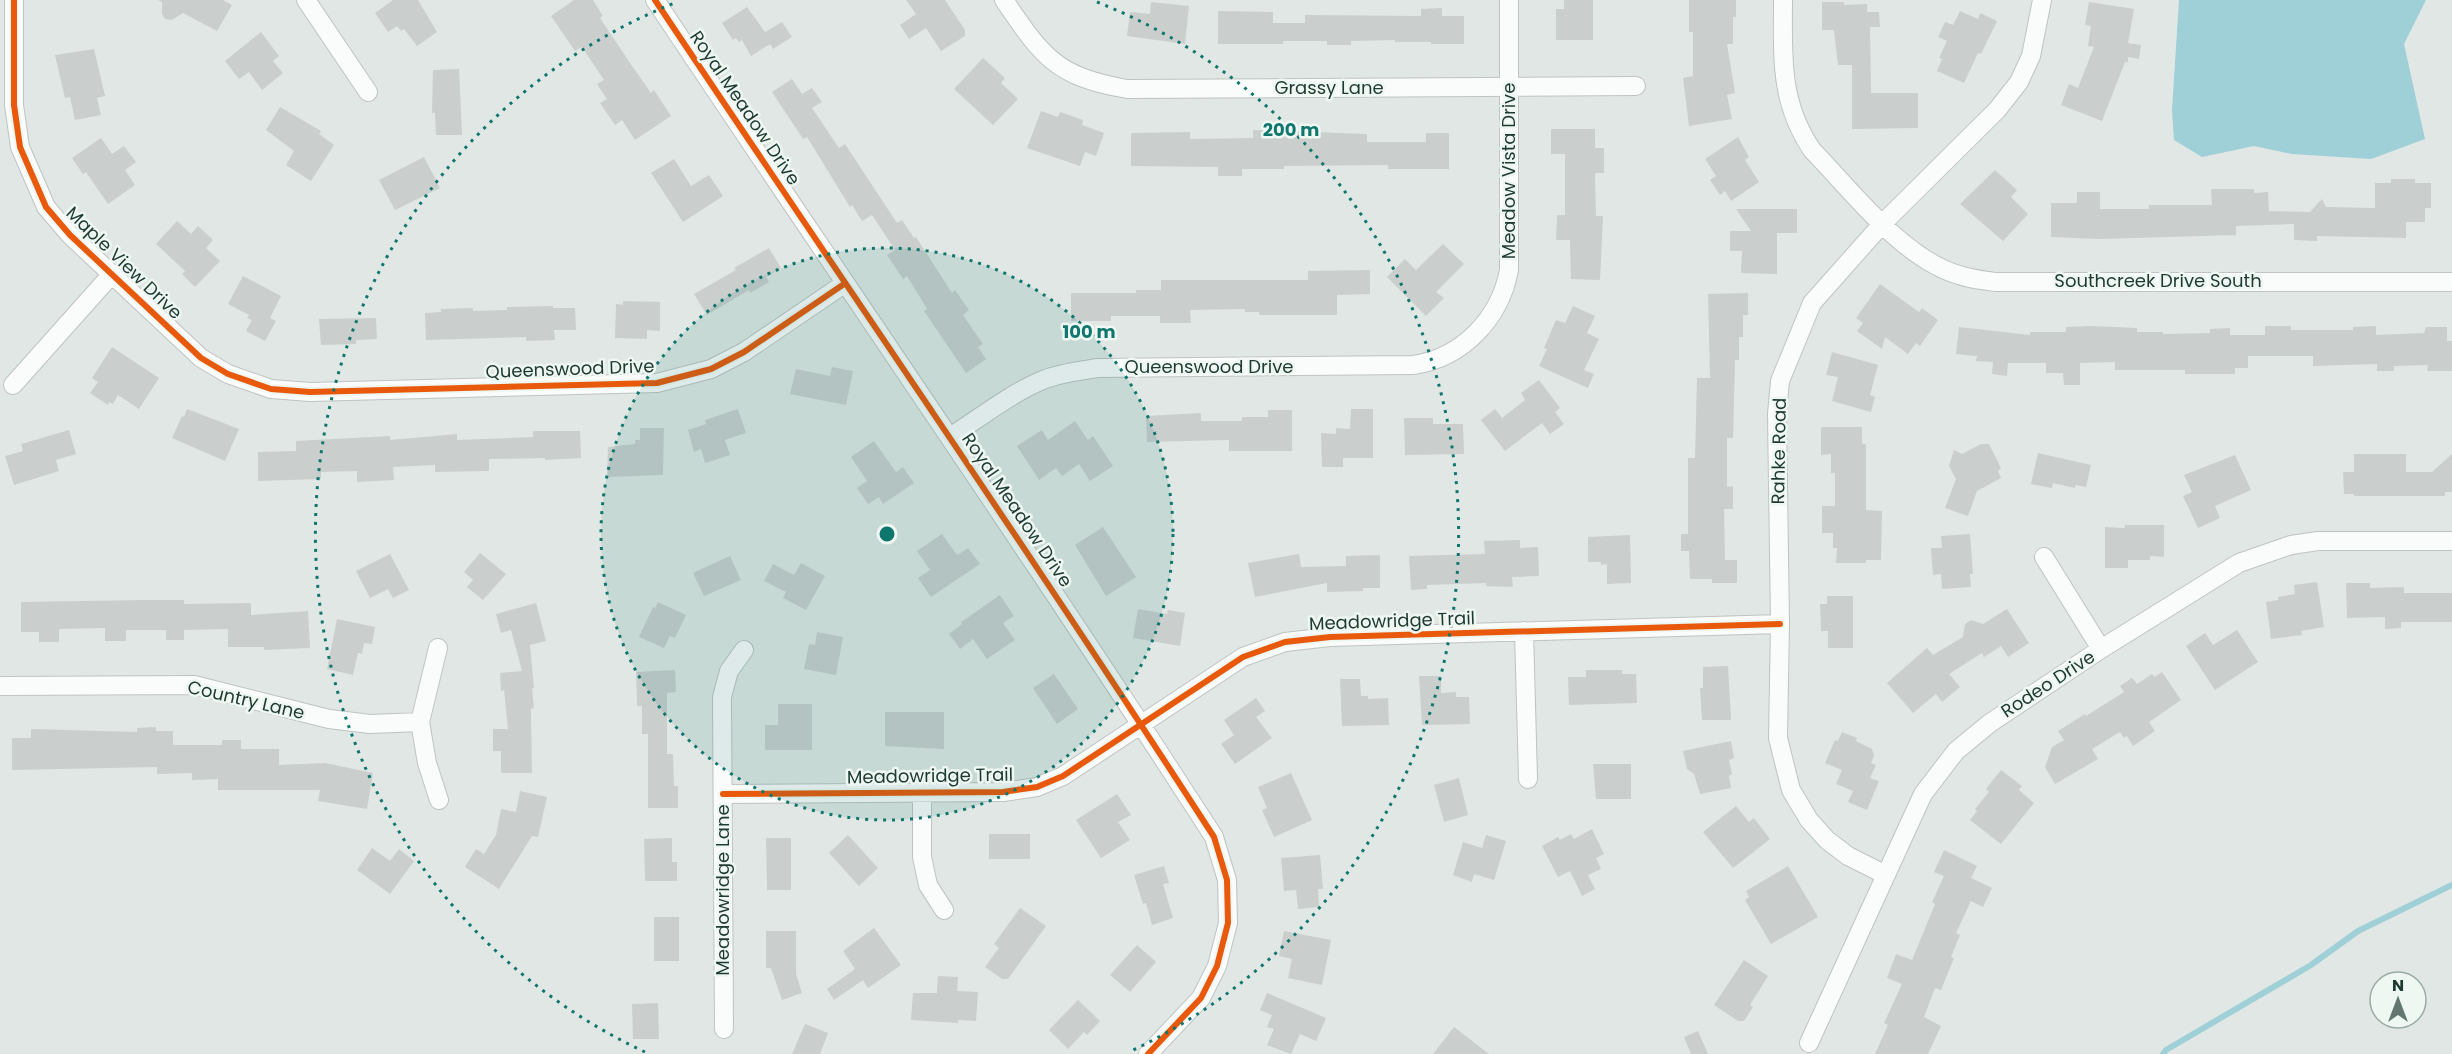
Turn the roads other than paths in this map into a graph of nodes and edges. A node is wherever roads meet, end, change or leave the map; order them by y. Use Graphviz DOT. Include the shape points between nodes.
graph roads {
  1 [pos="14,0"];
  2 [pos="306,0"];
  3 [pos="655,0"];
  4 [pos="1004,0"];
  5 [pos="1509,0"];
  6 [pos="1783,0"];
  7 [pos="2042,0"];
  8 [pos="1635,86"];
  9 [pos="1509,87"];
  10 [pos="368,92"];
  11 [pos="1883,223"];
  12 [pos="112,274"];
  13 [pos="2452,282"];
  14 [pos="844,284"];
  15 [pos="1477,333"];
  16 [pos="13,385"];
  17 [pos="271,389"];
  18 [pos="950,437"];
  19 [pos="2452,541"];
  20 [pos="2044,557"];
  21 [pos="1780,624"];
  22 [pos="1524,631"];
  23 [pos="438,648"];
  24 [pos="2101,649"];
  25 [pos="744,650"];
  26 [pos="0,686"];
  27 [pos="420,722"];
  28 [pos="1141,723"];
  29 [pos="1528,779"];
  30 [pos="922,792"];
  31 [pos="723,794"];
  32 [pos="439,800"];
  33 [pos="1886,875"];
  34 [pos="944,910"];
  35 [pos="724,1029"];
  36 [pos="1809,1043"];
  37 [pos="1148,1054"];
  1 -- 12 [label="street, Maple View Drive" via="14,105 20,147 46,207 70,236"];
  2 -- 10 [label="street"];
  3 -- 14 [label="street, Royal Meadow Drive"];
  4 -- 9 [label="street, Grassy Lane" via="1034,45 1054,63 1075,76 1127,89"];
  5 -- 9 [label="street, Meadow Vista Drive"];
  6 -- 11 [label="street, Southcreek Drive South" via="1784,74 1788,99 1802,135"];
  7 -- 11 [label="street, Rahke Road" via="2031,56 2019,82 1997,110"];
  8 -- 9 [label="street, Grassy Lane"];
  9 -- 15 [label="street, Meadow Vista Drive" via="1509,270 1498,304"];
  11 -- 13 [label="street, Southcreek Drive South" via="1927,261 1960,276 1995,282"];
  11 -- 21 [label="street, Rahke Road" via="1812,303 1780,381"];
  12 -- 16 [label="street"];
  12 -- 17 [label="street, Maple View Drive" via="201,358 228,374"];
  14 -- 17 [label="street, Queenswood Drive" via="744,352 711,369 657,383 310,392"];
  14 -- 18 [label="street, Royal Meadow Drive"];
  15 -- 18 [label="street, Queenswood Drive" via="1448,354 1413,365 1098,368 1070,372 1026,389"];
  18 -- 28 [label="street, Royal Meadow Drive"];
  19 -- 24 [label="street, Rodeo Drive" via="2318,541 2291,545 2239,563"];
  20 -- 24 [label="street"];
  21 -- 22 [label="street, Meadowridge Trail"];
  21 -- 33 [label="street, Rahke Road" via="1778,738 1791,790 1827,840 1848,856"];
  22 -- 28 [label="street, Meadowridge Trail" via="1285,642 1243,657"];
  22 -- 29 [label="street"];
  23 -- 27 [label="street"];
  24 -- 33 [label="street, Rodeo Drive" via="1990,723 1956,751 1923,794"];
  25 -- 31 [label="street, Meadowridge Lane" via="729,671 722,697"];
  26 -- 27 [label="street, Country Lane" via="194,685 330,719 370,724"];
  27 -- 32 [label="street"];
  28 -- 30 [label="street, Meadowridge Trail" via="1063,776 1037,787 1003,792"];
  28 -- 37 [label="street, Royal Meadow Drive" via="1214,837 1227,880 1228,923 1217,966 1201,998"];
  30 -- 31 [label="street, Meadowridge Trail"];
  30 -- 34 [label="street" via="922,857 928,885"];
  31 -- 35 [label="street, Meadowridge Lane"];
  33 -- 36 [label="street, Rodeo Drive"];
}
